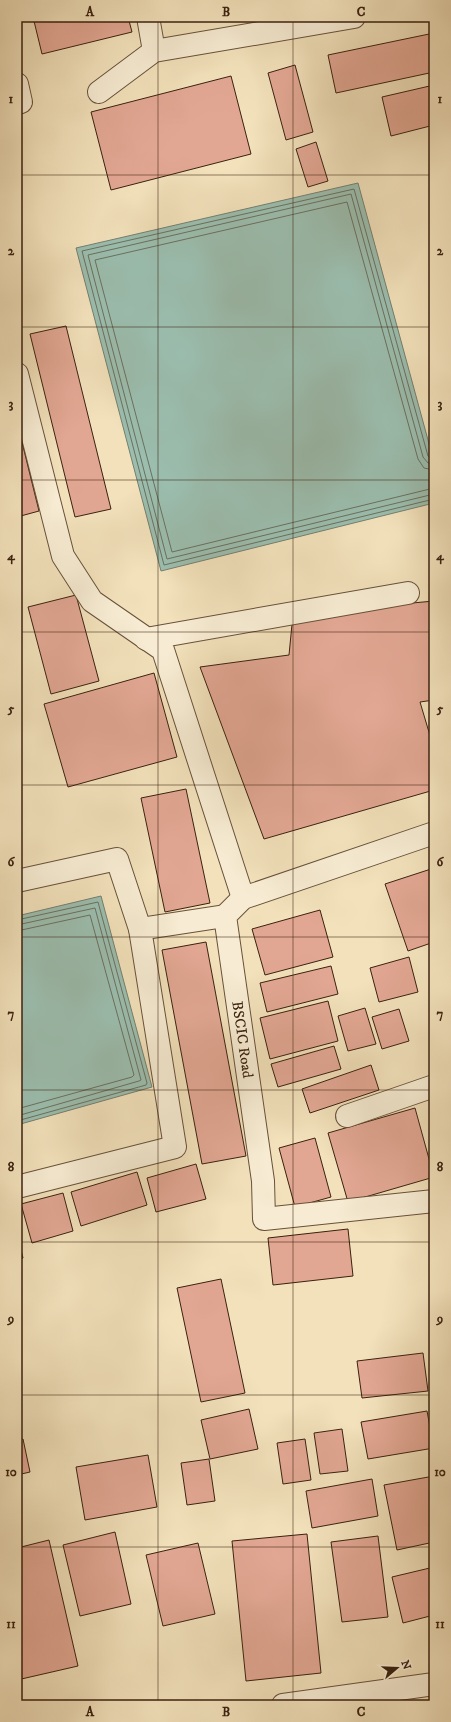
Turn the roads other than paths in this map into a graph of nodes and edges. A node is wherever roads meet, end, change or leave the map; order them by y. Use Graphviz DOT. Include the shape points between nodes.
graph roads {
  1 [pos="148,17"];
  2 [pos="354,17"];
  3 [pos="154,51"];
  4 [pos="17,84"];
  5 [pos="99,92"];
  6 [pos="17,103"];
  7 [pos="17,374"];
  8 [pos="408,593"];
  9 [pos="146,639"];
  10 [pos="434,833"];
  11 [pos="17,881"];
  12 [pos="243,898"];
  13 [pos="225,916"];
  14 [pos="140,929"];
  15 [pos="434,1086"];
  16 [pos="347,1116"];
  17 [pos="17,1187"];
  18 [pos="434,1201"];
  19 [pos="434,1684"];
  20 [pos="283,1705"];
  1 -- 3 [label="street"];
  2 -- 3 [label="street"];
  3 -- 5 [label="street"];
  4 -- 6 [label="street" via="21,102"];
  7 -- 9 [label="street" via="63,556 92,602"];
  8 -- 9 [label="street"];
  9 -- 12 [label="street" via="163,650"];
  10 -- 12 [label="street"];
  11 -- 14 [label="street" via="117,859"];
  12 -- 13 [label="street"];
  13 -- 14 [label="street"];
  13 -- 18 [label="street, BSCIC Road" via="263,1181 264,1219"];
  14 -- 17 [label="street" via="175,1147"];
  15 -- 16 [label="street"];
  19 -- 20 [label="street"];
}
